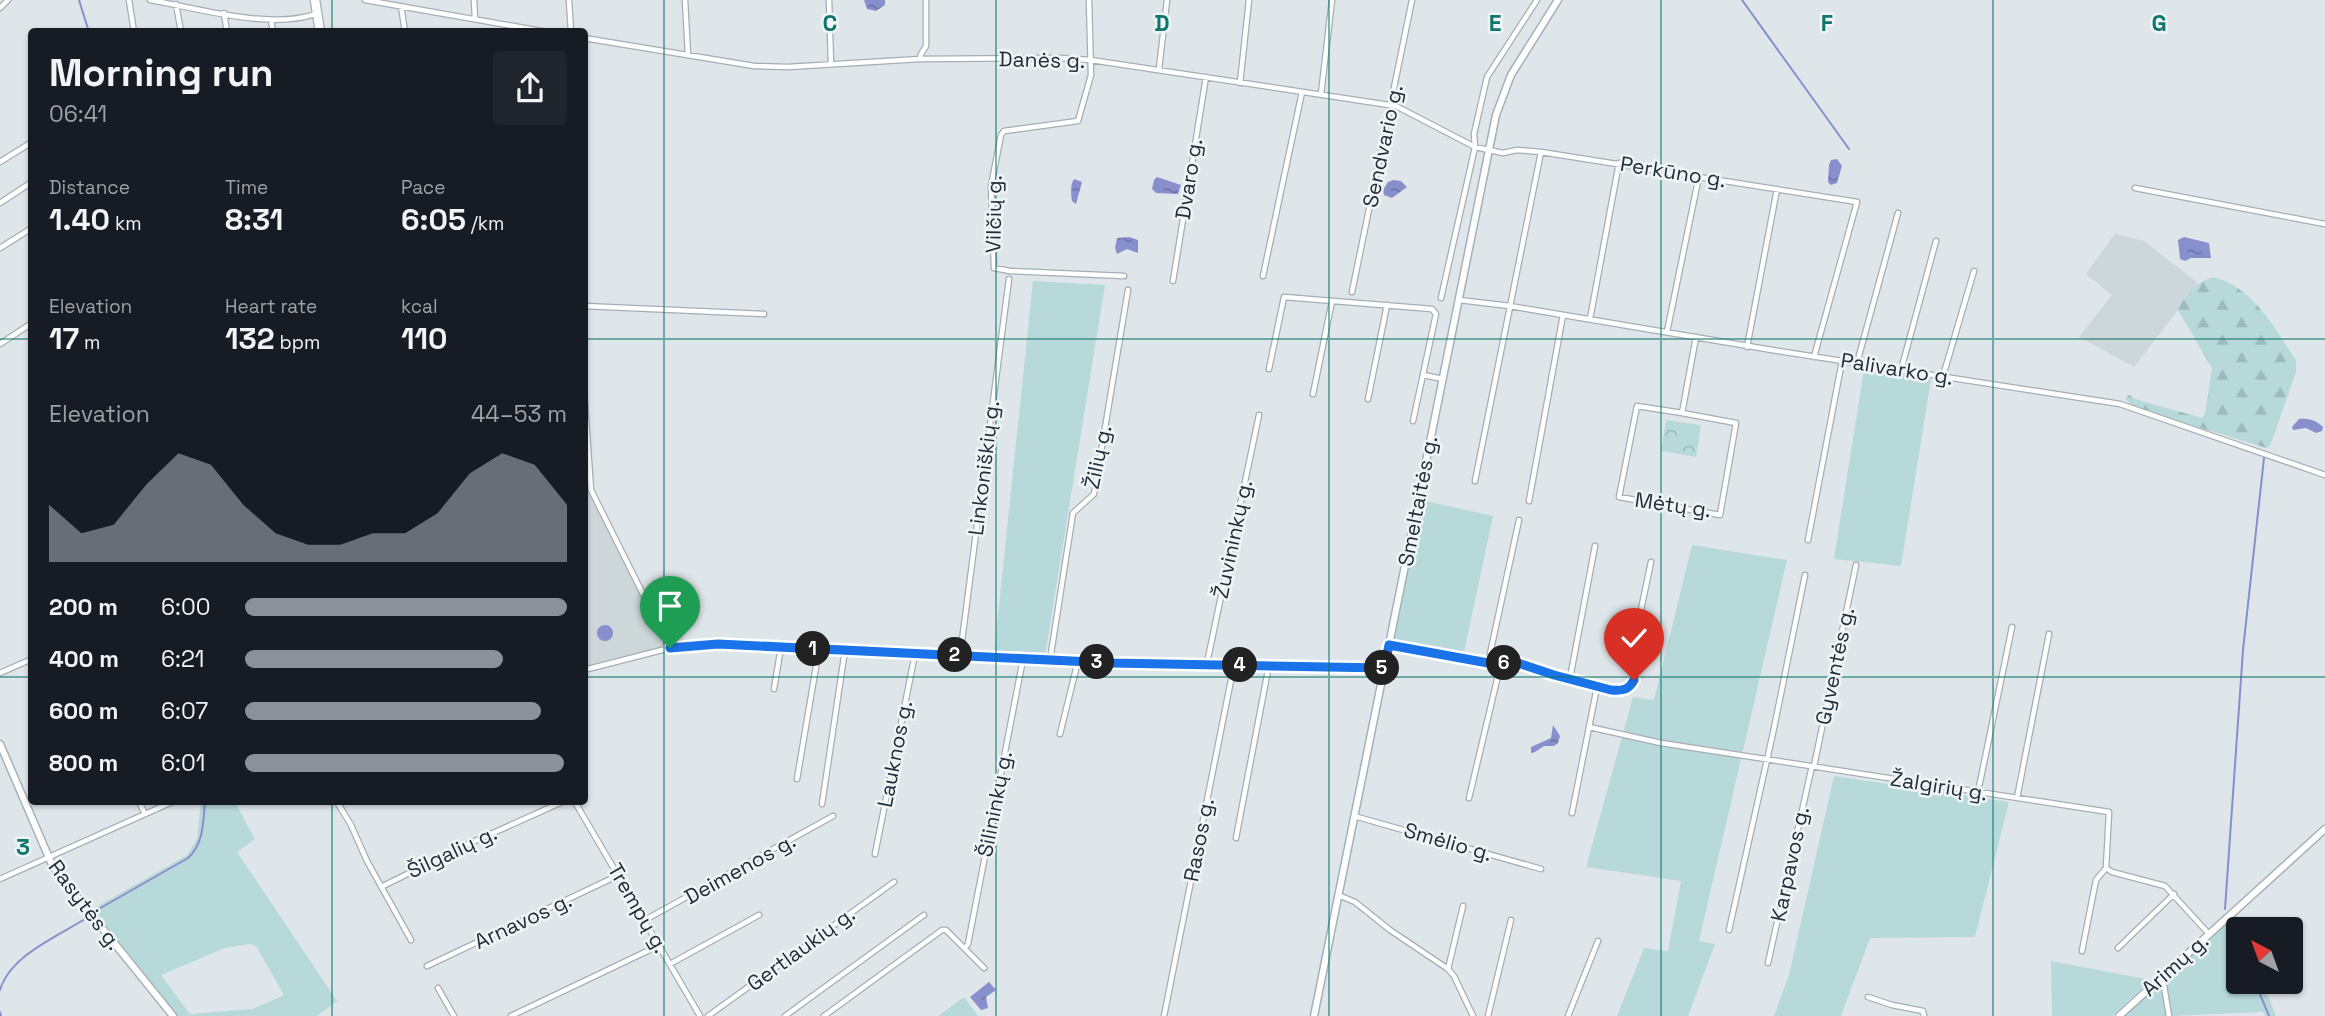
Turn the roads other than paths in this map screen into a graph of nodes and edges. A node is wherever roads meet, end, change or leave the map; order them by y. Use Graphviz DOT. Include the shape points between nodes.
graph roads {
  1 [pos="8,0"];
  2 [pos="129,0"];
  3 [pos="150,0"];
  4 [pos="315,0"];
  5 [pos="365,0"];
  6 [pos="474,0"];
  7 [pos="569,0"];
  8 [pos="685,0"];
  9 [pos="829,0"];
  10 [pos="926,0"];
  11 [pos="1089,0"];
  12 [pos="1167,0"];
  13 [pos="1249,0"];
  14 [pos="1332,0"];
  15 [pos="1412,0"];
  16 [pos="1537,0"];
  17 [pos="1558,0"];
  18 [pos="176,4"];
  19 [pos="401,6"];
  20 [pos="0,8"];
  21 [pos="224,13"];
  22 [pos="315,14"];
  23 [pos="475,19"];
  24 [pos="271,20"];
  25 [pos="133,28"];
  26 [pos="180,28"];
  27 [pos="226,28"];
  28 [pos="272,28"];
  29 [pos="319,28"];
  30 [pos="319,28"];
  31 [pos="404,28"];
  32 [pos="525,28"];
  33 [pos="571,28"];
  34 [pos="588,39"];
  35 [pos="688,55"];
  36 [pos="920,59"];
  37 [pos="1091,60"];
  38 [pos="831,64"];
  39 [pos="1159,69"];
  40 [pos="1206,78"];
  41 [pos="1240,83"];
  42 [pos="1302,92"];
  43 [pos="1321,94"];
  44 [pos="1391,106"];
  45 [pos="28,144"];
  46 [pos="1475,147"];
  47 [pos="1489,151"];
  48 [pos="1541,152"];
  49 [pos="0,162"];
  50 [pos="1619,163"];
  51 [pos="1699,176"];
  52 [pos="28,185"];
  53 [pos="2135,188"];
  54 [pos="1777,189"];
  55 [pos="0,203"];
  56 [pos="1898,213"];
  57 [pos="2325,224"];
  58 [pos="28,230"];
  59 [pos="1936,242"];
  60 [pos="0,248"];
  61 [pos="1974,271"];
  62 [pos="1124,276"];
  63 [pos="1263,276"];
  64 [pos="1009,279"];
  65 [pos="1173,281"];
  66 [pos="1128,289"];
  67 [pos="1352,292"];
  68 [pos="1441,298"];
  69 [pos="1459,300"];
  70 [pos="1332,301"];
  71 [pos="1387,305"];
  72 [pos="588,306"];
  73 [pos="1510,306"];
  74 [pos="764,314"];
  75 [pos="1563,315"];
  76 [pos="1590,319"];
  77 [pos="28,326"];
  78 [pos="1667,332"];
  79 [pos="1696,337"];
  80 [pos="0,344"];
  81 [pos="1747,346"];
  82 [pos="1814,357"];
  83 [pos="1842,361"];
  84 [pos="1857,363"];
  85 [pos="1269,369"];
  86 [pos="1901,370"];
  87 [pos="1423,375"];
  88 [pos="1943,376"];
  89 [pos="1443,379"];
  90 [pos="1313,394"];
  91 [pos="1368,399"];
  92 [pos="1682,413"];
  93 [pos="1259,415"];
  94 [pos="1413,421"];
  95 [pos="588,452"];
  96 [pos="2325,475"];
  97 [pos="1475,481"];
  98 [pos="1529,501"];
  99 [pos="1519,520"];
  100 [pos="1808,540"];
  101 [pos="1595,546"];
  102 [pos="1651,562"];
  103 [pos="1856,565"];
  104 [pos="1805,575"];
  105 [pos="2012,628"];
  106 [pos="2049,634"];
  107 [pos="1389,645"];
  108 [pos="782,647"];
  109 [pos="670,648"];
  110 [pos="819,649"];
  111 [pos="845,650"];
  112 [pos="915,654"];
  113 [pos="960,656"];
  114 [pos="1023,659"];
  115 [pos="1050,660"];
  116 [pos="28,661"];
  117 [pos="1078,661"];
  118 [pos="1207,663"];
  119 [pos="1488,663"];
  120 [pos="1502,663"];
  121 [pos="1234,665"];
  122 [pos="1269,665"];
  123 [pos="1384,668"];
  124 [pos="588,669"];
  125 [pos="0,673"];
  126 [pos="1570,678"];
  127 [pos="1597,687"];
  128 [pos="774,689"];
  129 [pos="1589,727"];
  130 [pos="1060,734"];
  131 [pos="0,744"];
  132 [pos="1767,758"];
  133 [pos="1813,766"];
  134 [pos="797,779"];
  135 [pos="1978,792"];
  136 [pos="1469,797"];
  137 [pos="2017,798"];
  138 [pos="822,804"];
  139 [pos="140,805"];
  140 [pos="165,805"];
  141 [pos="339,805"];
  142 [pos="555,805"];
  143 [pos="577,805"];
  144 [pos="1572,813"];
  145 [pos="145,814"];
  146 [pos="834,816"];
  147 [pos="1354,816"];
  148 [pos="2325,828"];
  149 [pos="1236,838"];
  150 [pos="875,854"];
  151 [pos="47,856"];
  152 [pos="2106,868"];
  153 [pos="1541,869"];
  154 [pos="619,875"];
  155 [pos="0,879"];
  156 [pos="894,882"];
  157 [pos="381,887"];
  158 [pos="2174,894"];
  159 [pos="1338,895"];
  160 [pos="1463,906"];
  161 [pos="758,915"];
  162 [pos="924,915"];
  163 [pos="645,920"];
  164 [pos="1511,920"];
  165 [pos="1729,930"];
  166 [pos="2209,934"];
  167 [pos="411,940"];
  168 [pos="1598,941"];
  169 [pos="660,945"];
  170 [pos="2118,947"];
  171 [pos="965,948"];
  172 [pos="2082,951"];
  173 [pos="1768,963"];
  174 [pos="670,964"];
  175 [pos="427,966"];
  176 [pos="984,968"];
  177 [pos="1448,970"];
  178 [pos="2159,979"];
  179 [pos="438,988"];
  180 [pos="1868,997"];
  181 [pos="173,1016"];
  182 [pos="454,1016"];
  183 [pos="511,1016"];
  184 [pos="700,1016"];
  185 [pos="708,1016"];
  186 [pos="785,1016"];
  187 [pos="824,1016"];
  188 [pos="1164,1016"];
  189 [pos="1314,1016"];
  190 [pos="1472,1016"];
  191 [pos="1488,1016"];
  192 [pos="1568,1016"];
  193 [pos="1924,1016"];
  194 [pos="2119,1016"];
  195 [pos="2169,1016"];
  1 -- 20 [label="street"];
  2 -- 25 [label="street"];
  3 -- 18 [label="street"];
  4 -- 22 [label="street"];
  4 -- 29 [label="street"];
  5 -- 19 [label="street"];
  6 -- 23 [label="street"];
  7 -- 33 [label="street"];
  8 -- 35 [label="street"];
  9 -- 38 [label="street"];
  10 -- 36 [label="street" via="926,46"];
  11 -- 37 [label="street"];
  12 -- 39 [label="street"];
  13 -- 41 [label="street"];
  14 -- 43 [label="street"];
  15 -- 44 [label="street, Sendvario g."];
  16 -- 46 [label="street" via="1487,77"];
  17 -- 47 [label="main road, Smeltaitės g." via="1506,84"];
  18 -- 21 [label="street"];
  18 -- 26 [label="street"];
  19 -- 23 [label="street"];
  19 -- 31 [label="street"];
  21 -- 24 [label="street"];
  21 -- 27 [label="street"];
  22 -- 24 [label="street"];
  22 -- 30 [label="street"];
  23 -- 32 [label="street"];
  24 -- 28 [label="street"];
  34 -- 35 [label="street, Danės g."];
  35 -- 38 [label="street, Danės g." via="754,66"];
  36 -- 37 [label="street, Danės g."];
  36 -- 38 [label="street, Danės g."];
  37 -- 39 [label="street, Danės g."];
  37 -- 62 [label="street, Vilčių g." via="1078,121 1001,135 991,186 994,268"];
  39 -- 40 [label="street, Danės g."];
  40 -- 41 [label="street, Danės g."];
  40 -- 65 [label="street, Dvaro g."];
  41 -- 42 [label="street, Danės g."];
  42 -- 43 [label="street, Danės g."];
  42 -- 63 [label="street"];
  43 -- 44 [label="street, Danės g."];
  44 -- 46 [label="street, Danės g."];
  44 -- 67 [label="street, Sendvario g."];
  45 -- 49 [label="street"];
  46 -- 47 [label="street, Danės g."];
  46 -- 68 [label="street"];
  47 -- 48 [label="street, Perkūno g."];
  47 -- 69 [label="main road, Smeltaitės g."];
  48 -- 50 [label="street, Perkūno g."];
  48 -- 73 [label="street"];
  50 -- 51 [label="street, Perkūno g."];
  50 -- 76 [label="street"];
  51 -- 54 [label="street, Perkūno g."];
  51 -- 78 [label="street"];
  52 -- 55 [label="street"];
  53 -- 57 [label="street"];
  54 -- 81 [label="street"];
  54 -- 82 [label="street, Perkūno g." via="1857,202"];
  56 -- 84 [label="street"];
  58 -- 60 [label="street"];
  59 -- 86 [label="street"];
  61 -- 88 [label="street"];
  64 -- 113 [label="street, Linkoniškių g."];
  66 -- 115 [label="street, Žilių g." via="1094,494 1073,513"];
  69 -- 73 [label="street, Palivarko g."];
  69 -- 89 [label="main road, Smeltaitės g."];
  70 -- 71 [label="street"];
  70 -- 85 [label="street" via="1284,297"];
  70 -- 90 [label="street"];
  71 -- 87 [label="street" via="1432,309 1436,314"];
  71 -- 91 [label="street"];
  72 -- 74 [label="street"];
  73 -- 75 [label="street, Palivarko g."];
  73 -- 97 [label="street"];
  75 -- 76 [label="street, Palivarko g."];
  75 -- 98 [label="street"];
  76 -- 78 [label="street, Palivarko g."];
  77 -- 80 [label="street"];
  78 -- 79 [label="street, Palivarko g."];
  79 -- 81 [label="street, Palivarko g."];
  79 -- 92 [label="street"];
  81 -- 82 [label="street, Palivarko g."];
  82 -- 83 [label="street, Palivarko g."];
  83 -- 84 [label="street, Palivarko g."];
  83 -- 100 [label="street"];
  84 -- 86 [label="street, Palivarko g."];
  86 -- 88 [label="street, Palivarko g."];
  87 -- 89 [label="street"];
  87 -- 94 [label="street"];
  88 -- 96 [label="street, Palivarko g." via="2120,404"];
  89 -- 107 [label="main road, Smeltaitės g."];
  92 -- 92 [label="street, Mėtų g." via="1637,406 1619,497 1720,514 1736,423"];
  93 -- 118 [label="street, Žuvininkų g."];
  95 -- 109 [label="street" via="591,490"];
  99 -- 119 [label="street"];
  101 -- 126 [label="street"];
  102 -- 127 [label="street" via="1631,657 1634,680 1620,691"];
  103 -- 133 [label="street, Gyventės g."];
  104 -- 132 [label="street"];
  105 -- 135 [label="street"];
  106 -- 137 [label="street"];
  107 -- 119 [label="street"];
  107 -- 123 [label="main road, Smeltaitės g."];
  108 -- 109 [label="street" via="718,644"];
  108 -- 110 [label="street"];
  108 -- 128 [label="street"];
  109 -- 124 [label="street"];
  110 -- 111 [label="street"];
  110 -- 134 [label="street"];
  111 -- 112 [label="street"];
  111 -- 138 [label="street"];
  112 -- 113 [label="street"];
  112 -- 150 [label="street, Lauknos g."];
  113 -- 114 [label="street"];
  114 -- 115 [label="street"];
  114 -- 171 [label="street, Šilininkų g."];
  115 -- 117 [label="street"];
  116 -- 125 [label="street"];
  117 -- 118 [label="street"];
  117 -- 130 [label="street"];
  118 -- 121 [label="street"];
  119 -- 120 [label="street"];
  120 -- 126 [label="street"];
  120 -- 136 [label="street"];
  121 -- 122 [label="street"];
  121 -- 188 [label="street, Rasos g."];
  122 -- 123 [label="street"];
  122 -- 149 [label="street"];
  123 -- 147 [label="main road, Smeltaitės g."];
  126 -- 127 [label="street"];
  127 -- 129 [label="street"];
  129 -- 132 [label="street, Žalgirių g."];
  129 -- 144 [label="street"];
  131 -- 151 [label="main road, Rasytės g."];
  132 -- 133 [label="street, Žalgirių g."];
  132 -- 165 [label="street"];
  133 -- 135 [label="street, Žalgirių g."];
  133 -- 173 [label="street, Karpavos g."];
  135 -- 137 [label="street, Žalgirių g."];
  137 -- 152 [label="street, Žalgirių g." via="2109,812"];
  139 -- 145 [label="street"];
  140 -- 145 [label="street"];
  141 -- 157 [label="street"];
  142 -- 157 [label="street, Šilgalių g."];
  143 -- 154 [label="street, Trempų g."];
  145 -- 151 [label="street"];
  146 -- 163 [label="street, Deimenos g."];
  147 -- 153 [label="street, Smėlio g."];
  147 -- 159 [label="main road, Smeltaitės g."];
  148 -- 166 [label="main road, Arimų g."];
  151 -- 155 [label="street"];
  151 -- 181 [label="main road, Rasytės g."];
  152 -- 158 [label="street" via="2165,886"];
  152 -- 172 [label="street" via="2096,880"];
  154 -- 163 [label="street, Trempų g."];
  154 -- 175 [label="street, Arnavos g."];
  156 -- 185 [label="street, Gertlaukių g."];
  157 -- 167 [label="street"];
  158 -- 166 [label="street"];
  158 -- 170 [label="street"];
  159 -- 177 [label="street" via="1355,902"];
  159 -- 189 [label="main road, Smeltaitės g."];
  160 -- 177 [label="street"];
  161 -- 174 [label="street"];
  162 -- 186 [label="street"];
  163 -- 169 [label="street, Trempų g."];
  164 -- 191 [label="street"];
  166 -- 178 [label="main road, Arimų g."];
  168 -- 192 [label="street"];
  169 -- 174 [label="street, Trempų g."];
  169 -- 183 [label="street"];
  171 -- 176 [label="street"];
  171 -- 187 [label="street" via="942,930"];
  174 -- 184 [label="street, Trempų g."];
  177 -- 190 [label="street"];
  178 -- 194 [label="main road, Arimų g."];
  178 -- 195 [label="street"];
  179 -- 182 [label="street"];
  180 -- 193 [label="street" via="1923,1011"];
}
